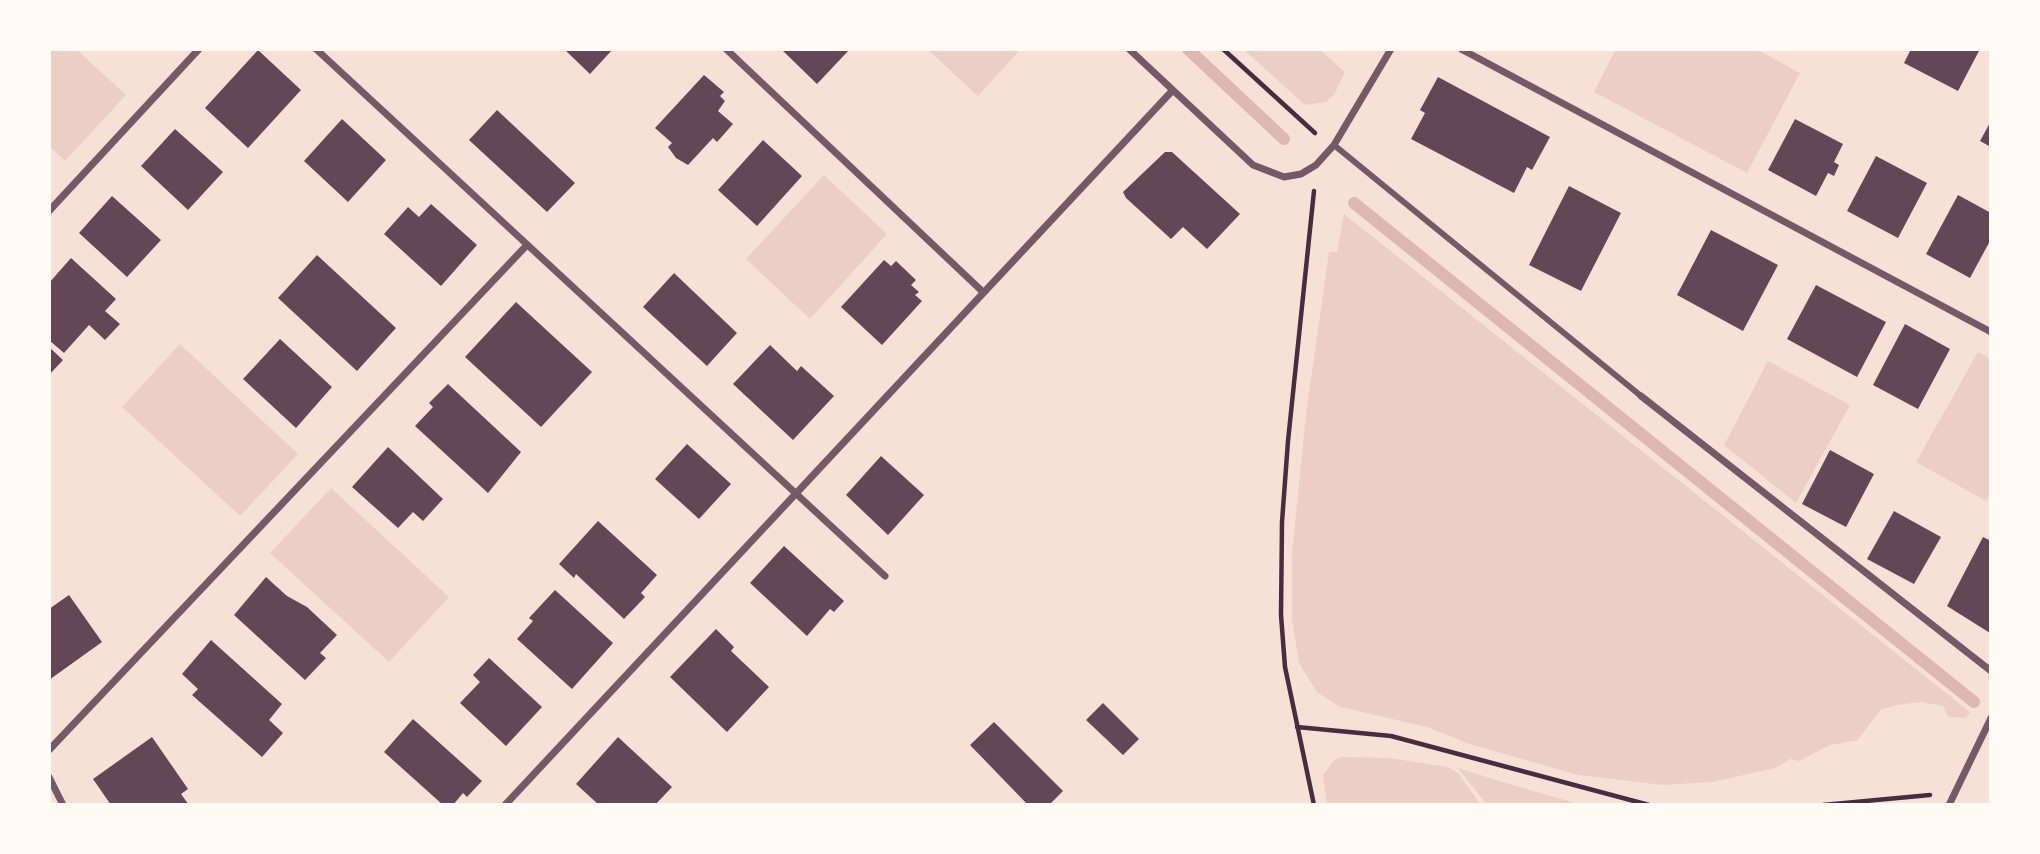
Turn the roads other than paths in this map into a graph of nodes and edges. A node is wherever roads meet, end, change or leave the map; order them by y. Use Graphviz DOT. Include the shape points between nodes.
graph roads {
  1 [pos="199,49"];
  2 [pos="316,49"];
  3 [pos="726,49"];
  4 [pos="1129,49"];
  5 [pos="1391,49"];
  6 [pos="1461,49"];
  7 [pos="1171,91"];
  8 [pos="1334,145"];
  9 [pos="49,211"];
  10 [pos="526,246"];
  11 [pos="983,292"];
  12 [pos="1991,332"];
  13 [pos="1641,396"];
  14 [pos="797,494"];
  15 [pos="885,576"];
  16 [pos="1991,671"];
  17 [pos="1991,718"];
  18 [pos="49,750"];
  19 [pos="49,777"];
  20 [pos="63,805"];
  21 [pos="505,805"];
  22 [pos="1949,805"];
  1 -- 9 [label="street"];
  2 -- 10 [label="street"];
  3 -- 11 [label="street"];
  4 -- 7 [label="street"];
  5 -- 8 [label="street"];
  6 -- 12 [label="street"];
  7 -- 8 [label="street" via="1253,165 1284,177 1316,165"];
  7 -- 11 [label="street"];
  8 -- 13 [label="street"];
  10 -- 14 [label="street"];
  10 -- 18 [label="street"];
  11 -- 14 [label="street"];
  13 -- 16 [label="street"];
  14 -- 15 [label="street"];
  14 -- 21 [label="street"];
  17 -- 22 [label="street"];
  19 -- 20 [label="street"];
}
